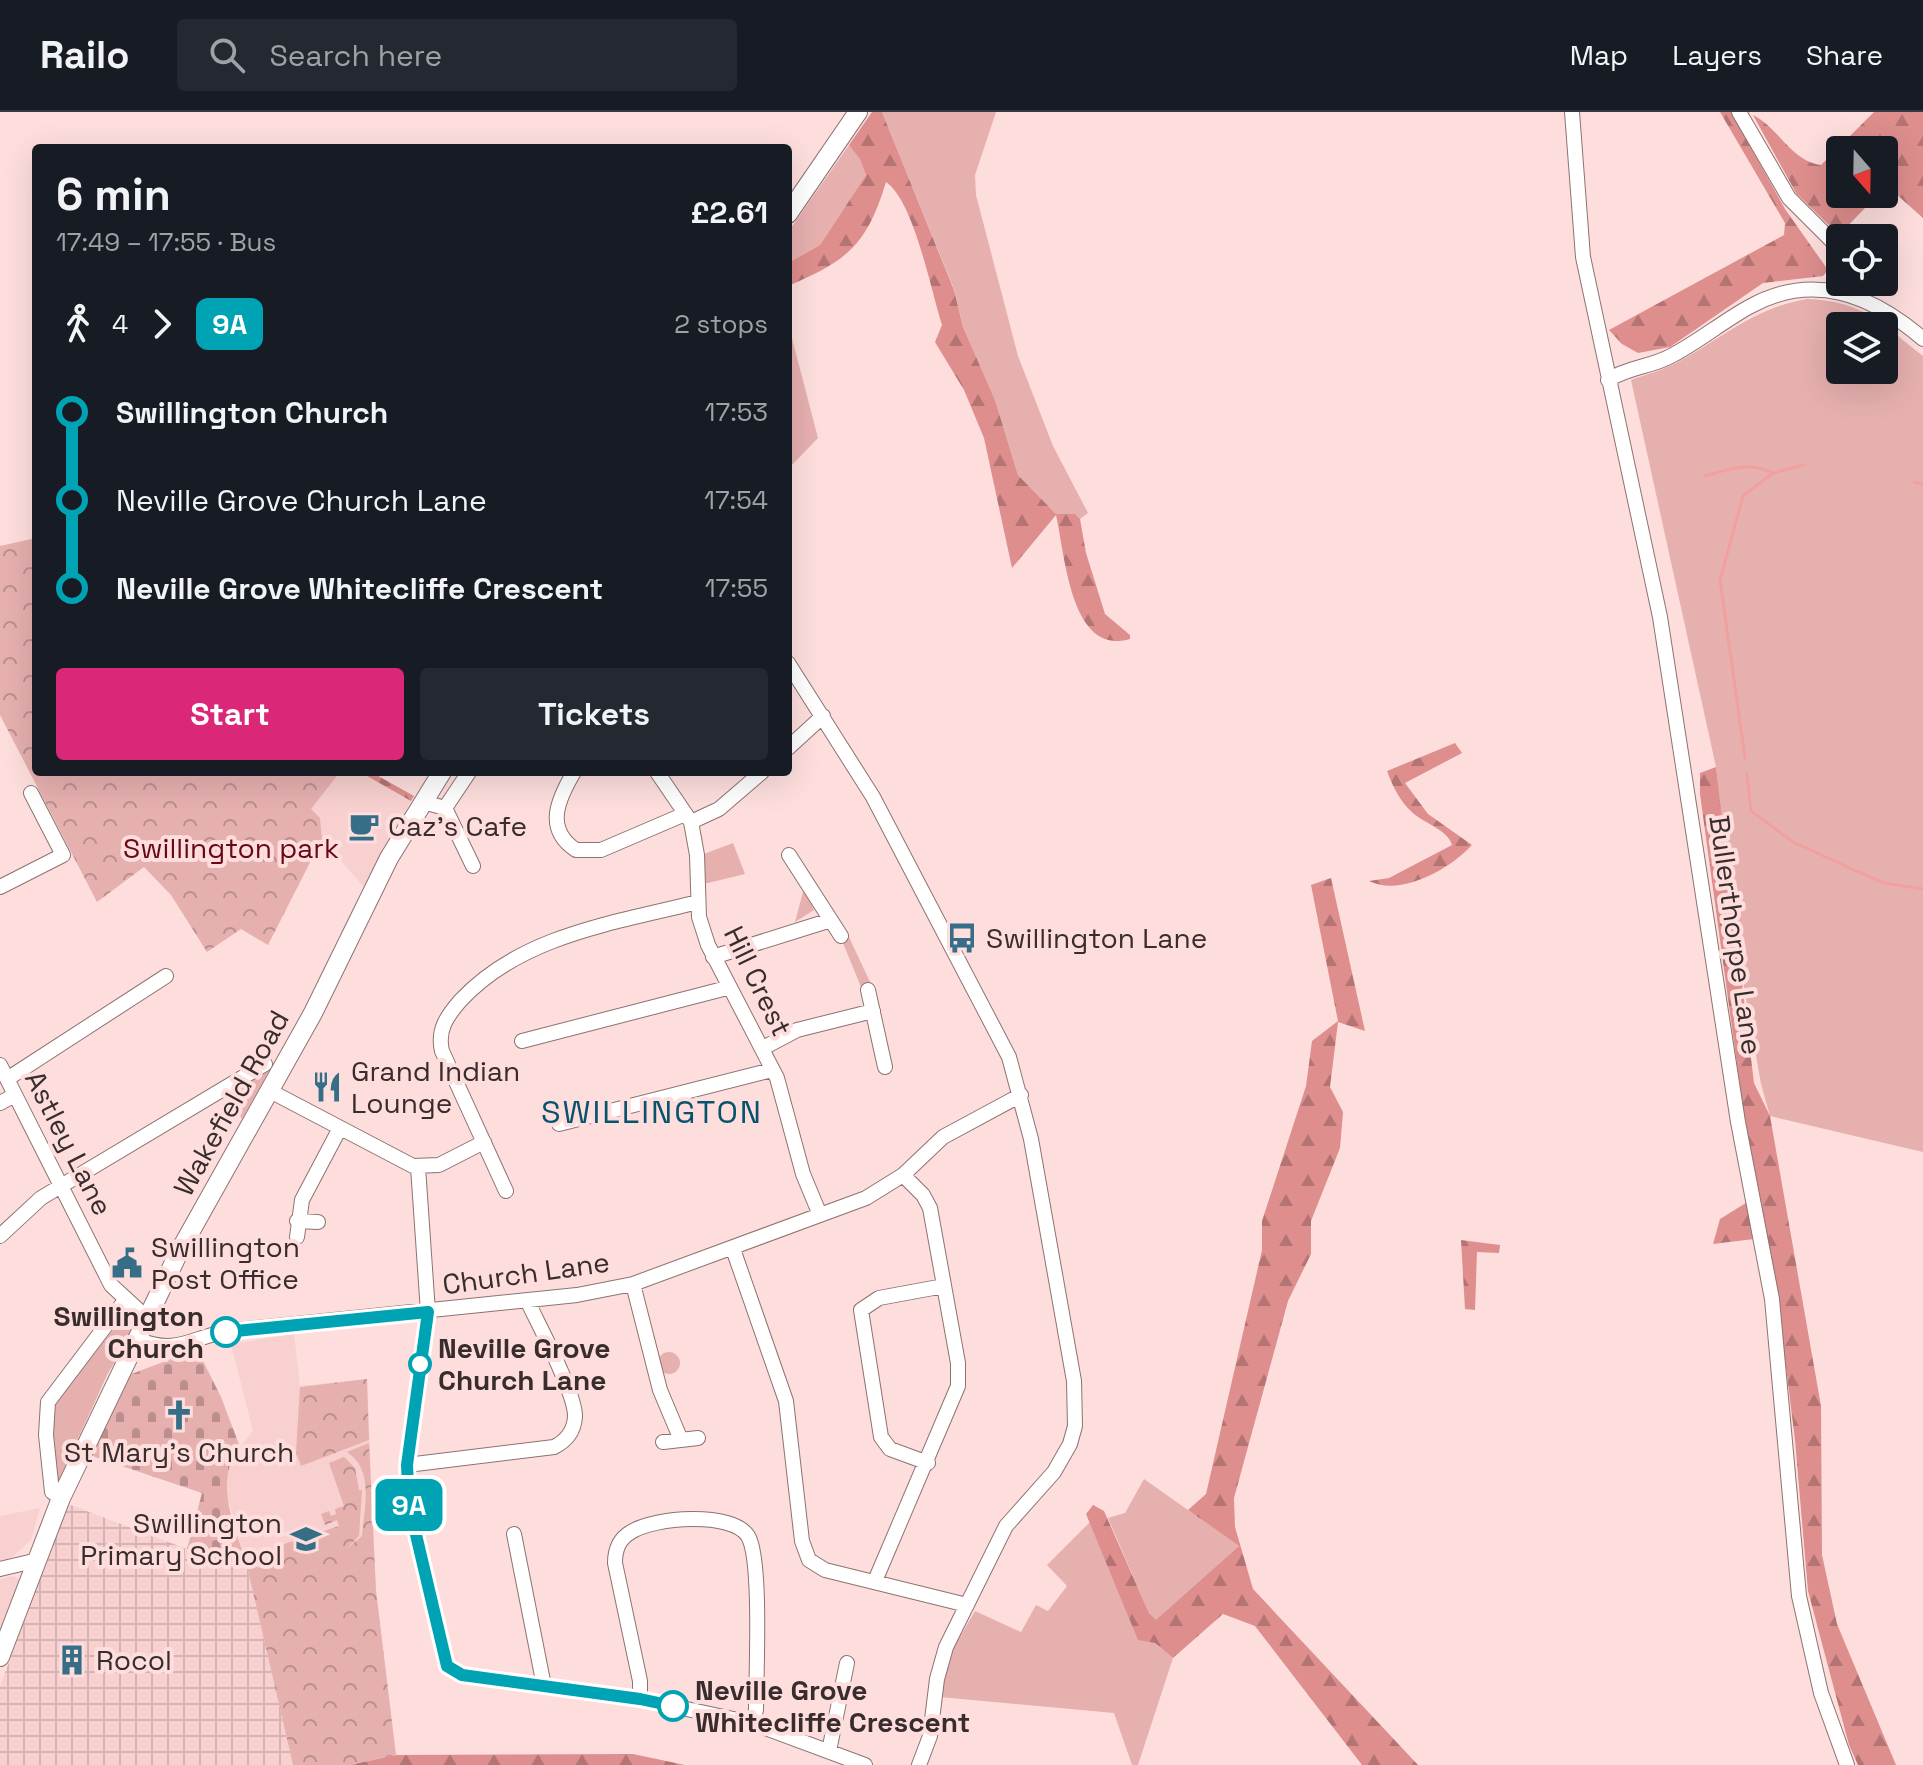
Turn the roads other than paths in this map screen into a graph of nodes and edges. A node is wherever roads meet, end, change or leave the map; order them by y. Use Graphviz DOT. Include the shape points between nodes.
graph roads {
  1 [pos="858,112"];
  2 [pos="1572,112"];
  3 [pos="1739,112"];
  4 [pos="792,208"];
  5 [pos="1826,235"];
  6 [pos="1826,288"];
  7 [pos="1860,296"];
  8 [pos="1923,339"];
  9 [pos="1608,380"];
  10 [pos="792,669"];
  11 [pos="823,716"];
  12 [pos="792,744"];
  13 [pos="439,776"];
  14 [pos="466,776"];
  15 [pos="572,776"];
  16 [pos="660,776"];
  17 [pos="757,776"];
  18 [pos="31,793"];
  19 [pos="423,802"];
  20 [pos="445,808"];
  21 [pos="688,818"];
  22 [pos="789,855"];
  23 [pos="473,866"];
  24 [pos="0,887"];
  25 [pos="698,902"];
  26 [pos="831,920"];
  27 [pos="841,936"];
  28 [pos="713,957"];
  29 [pos="166,976"];
  30 [pos="727,988"];
  31 [pos="868,990"];
  32 [pos="873,1011"];
  33 [pos="522,1041"];
  34 [pos="763,1048"];
  35 [pos="276,1061"];
  36 [pos="0,1065"];
  37 [pos="885,1067"];
  38 [pos="772,1070"];
  39 [pos="7,1079"];
  40 [pos="270,1091"];
  41 [pos="15,1095"];
  42 [pos="1021,1095"];
  43 [pos="0,1103"];
  44 [pos="588,1117"];
  45 [pos="559,1124"];
  46 [pos="340,1128"];
  47 [pos="592,1133"];
  48 [pos="484,1142"];
  49 [pos="418,1167"];
  50 [pos="903,1175"];
  51 [pos="62,1188"];
  52 [pos="506,1191"];
  53 [pos="820,1215"];
  54 [pos="297,1221"];
  55 [pos="318,1222"];
  56 [pos="0,1236"];
  57 [pos="297,1237"];
  58 [pos="733,1249"];
  59 [pos="633,1284"];
  60 [pos="944,1286"];
  61 [pos="126,1299"];
  62 [pos="527,1300"];
  63 [pos="428,1312"];
  64 [pos="149,1320"];
  65 [pos="139,1340"];
  66 [pos="698,1438"];
  67 [pos="681,1440"];
  68 [pos="663,1442"];
  69 [pos="928,1463"];
  70 [pos="407,1465"];
  71 [pos="61,1498"];
  72 [pos="514,1534"];
  73 [pos="38,1560"];
  74 [pos="0,1569"];
  75 [pos="875,1581"];
  76 [pos="967,1605"];
  77 [pos="0,1657"];
  78 [pos="847,1663"];
  79 [pos="544,1686"];
  80 [pos="640,1699"];
  81 [pos="752,1723"];
  82 [pos="829,1751"];
  83 [pos="865,1765"];
  84 [pos="919,1765"];
  85 [pos="1847,1765"];
  1 -- 4 [label="main road"];
  2 -- 9 [label="street, Bullerthorpe Lane" via="1583,257"];
  3 -- 5 [label="street" via="1789,198"];
  6 -- 9 [label="street" via="1752,305 1667,358"];
  7 -- 8 [label="street"];
  9 -- 85 [label="street, Bullerthorpe Lane" via="1660,617 1738,1122 1772,1299 1799,1596 1821,1693"];
  10 -- 11 [label="street"];
  11 -- 12 [label="street"];
  11 -- 42 [label="street" via="873,797 980,997"];
  13 -- 19 [label="main road, Wakefield Road"];
  14 -- 20 [label="street"];
  15 -- 21 [label="street" via="559,797 556,821 559,833 576,850 601,850"];
  16 -- 21 [label="street, Hill Crest"];
  17 -- 21 [label="street" via="719,809"];
  18 -- 24 [label="street" via="63,855"];
  19 -- 20 [label="street"];
  19 -- 35 [label="main road, Wakefield Road"];
  20 -- 23 [label="street"];
  21 -- 25 [label="street, Hill Crest" via="697,855"];
  22 -- 26 [label="street"];
  25 -- 28 [label="street, Hill Crest"];
  25 -- 48 [label="street" via="547,943 490,974 453,1009 441,1030 442,1051"];
  26 -- 27 [label="street"];
  26 -- 28 [label="street"];
  28 -- 30 [label="street, Hill Crest"];
  29 -- 39 [label="street"];
  30 -- 33 [label="street" via="557,1040"];
  30 -- 34 [label="street, Hill Crest"];
  31 -- 32 [label="street"];
  32 -- 34 [label="street" via="797,1030"];
  32 -- 37 [label="street"];
  34 -- 38 [label="street, Hill Crest"];
  35 -- 40 [label="main road, Wakefield Road"];
  35 -- 51 [label="street"];
  36 -- 39 [label="street, Astley Lane"];
  38 -- 44 [label="street"];
  38 -- 53 [label="street, Hill Crest"];
  39 -- 41 [label="street, Astley Lane"];
  40 -- 46 [label="street"];
  40 -- 64 [label="main road, Wakefield Road" via="179,1252"];
  41 -- 43 [label="street"];
  41 -- 51 [label="street, Astley Lane"];
  42 -- 50 [label="street, Church Lane" via="943,1137"];
  42 -- 76 [label="street" via="1074,1381 1075,1426 1063,1459 1006,1526"];
  44 -- 45 [label="street"];
  44 -- 47 [label="street"];
  46 -- 49 [label="street"];
  46 -- 54 [label="street" via="302,1200"];
  48 -- 49 [label="street" via="439,1165"];
  48 -- 52 [label="street"];
  49 -- 63 [label="street"];
  50 -- 53 [label="street, Church Lane" via="866,1198"];
  50 -- 60 [label="street" via="930,1208"];
  51 -- 56 [label="street" via="25,1210"];
  51 -- 61 [label="street, Astley Lane" via="111,1285"];
  53 -- 58 [label="street, Church Lane"];
  54 -- 55 [label="street"];
  54 -- 57 [label="street"];
  58 -- 59 [label="street, Church Lane"];
  58 -- 75 [label="street" via="786,1401 804,1551 825,1570"];
  59 -- 62 [label="street, Church Lane"];
  59 -- 67 [label="street" via="660,1390"];
  60 -- 69 [label="street" via="958,1386"];
  60 -- 69 [label="street" via="879,1298 861,1310 881,1437 890,1449"];
  61 -- 64 [label="street, Astley Lane"];
  61 -- 71 [label="street" via="48,1402 52,1492"];
  62 -- 63 [label="street, Church Lane"];
  62 -- 70 [label="street" via="572,1401 575,1420 569,1435 554,1447"];
  63 -- 65 [label="street, Church Lane" via="227,1331 177,1348"];
  63 -- 70 [label="street"];
  64 -- 65 [label="main road, Wakefield Road"];
  65 -- 71 [label="main road, Wakefield Road"];
  66 -- 67 [label="street"];
  67 -- 68 [label="street"];
  69 -- 75 [label="street"];
  70 -- 79 [label="street" via="409,1505 447,1666 462,1675"];
  71 -- 73 [label="main road, Wakefield Road"];
  72 -- 79 [label="street"];
  73 -- 74 [label="street"];
  73 -- 77 [label="main road, Wakefield Road"];
  75 -- 76 [label="street"];
  76 -- 84 [label="street" via="940,1663 934,1719"];
  78 -- 82 [label="street"];
  79 -- 80 [label="street"];
  80 -- 81 [label="street"];
  80 -- 81 [label="street" via="615,1563 619,1544 633,1530 650,1525 730,1521 747,1535 754,1562"];
  81 -- 82 [label="street"];
  82 -- 83 [label="street"];
}
